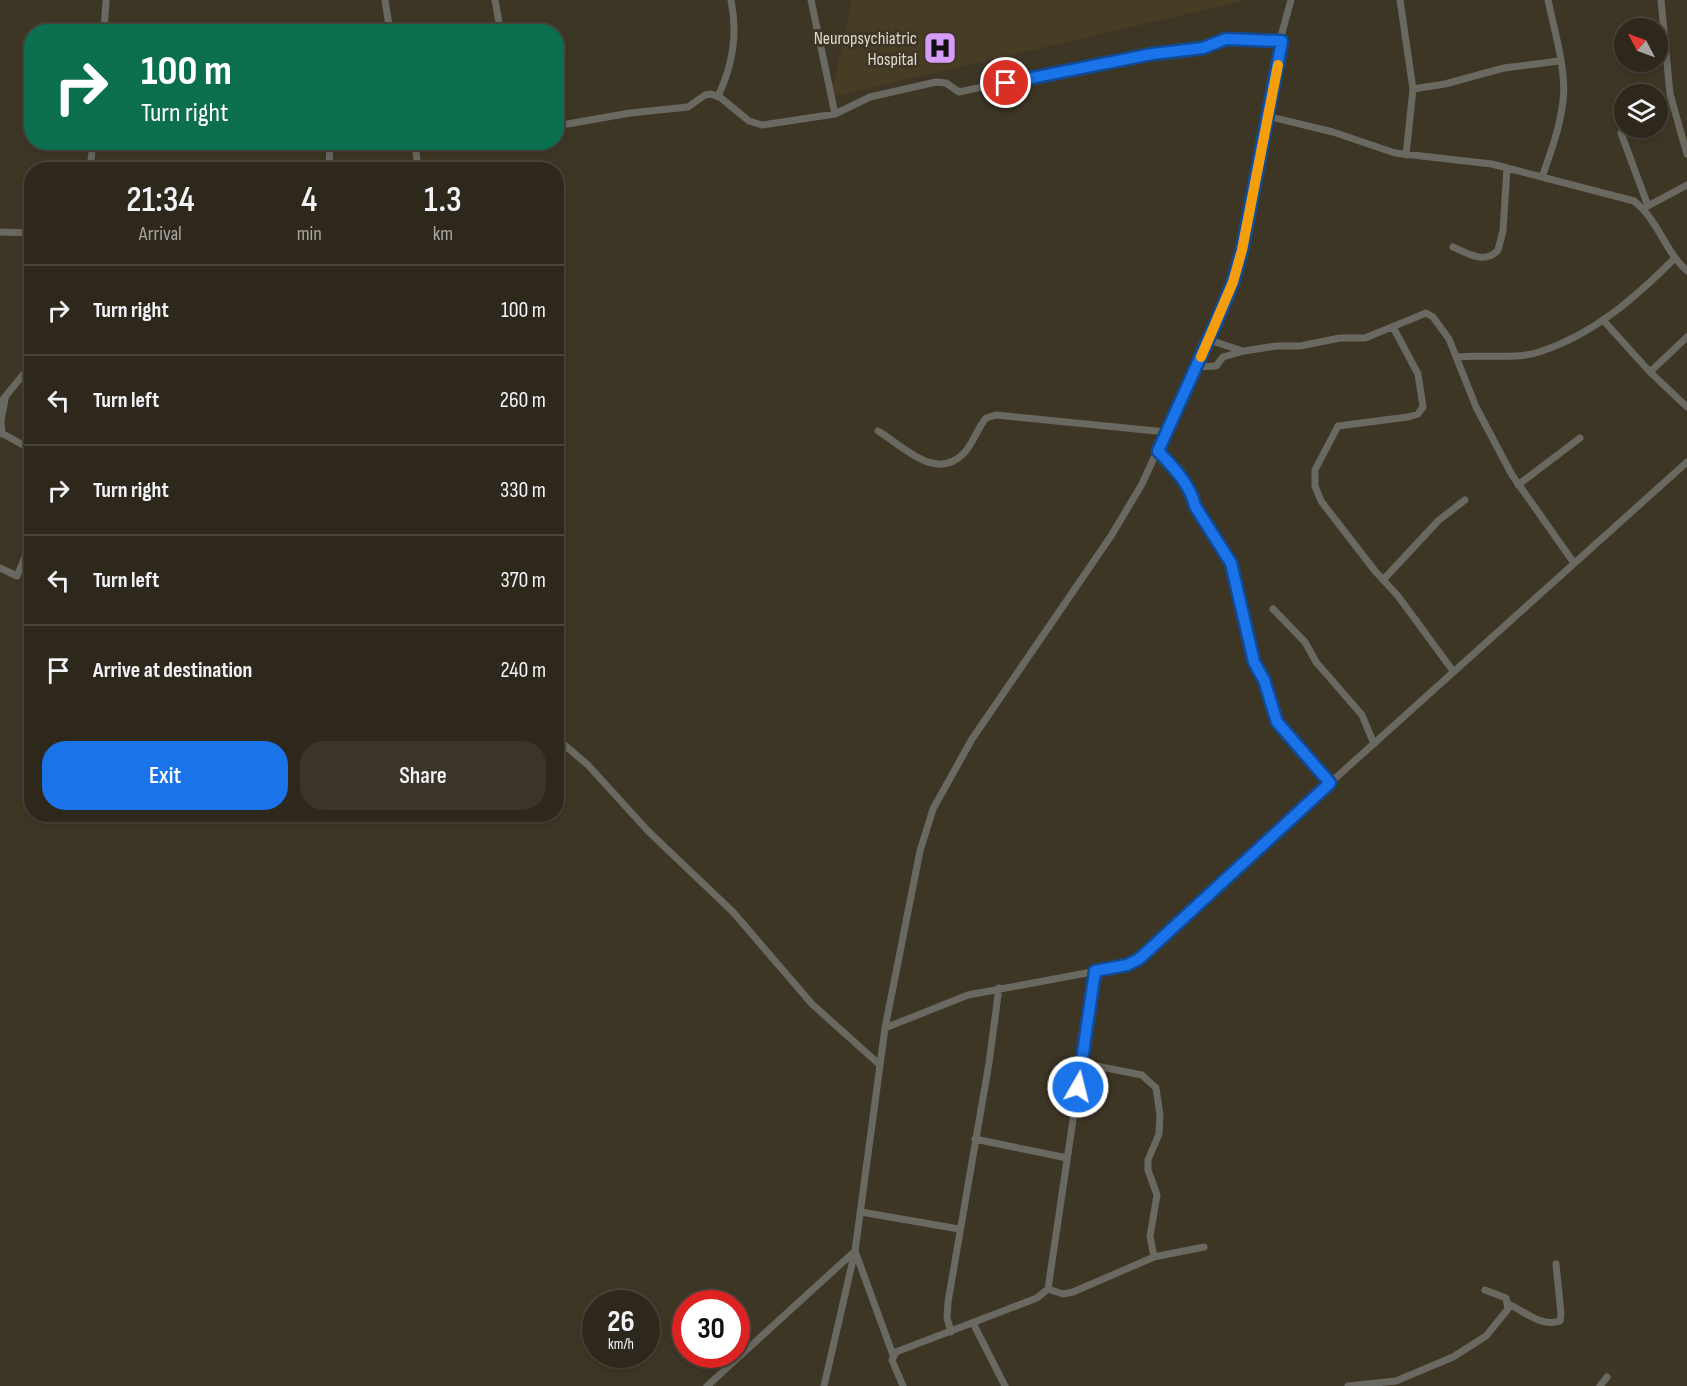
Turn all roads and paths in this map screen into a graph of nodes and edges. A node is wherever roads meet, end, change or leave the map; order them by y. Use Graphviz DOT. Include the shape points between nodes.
graph roads {
  1 [pos="106,0"];
  2 [pos="385,0"];
  3 [pos="495,0"];
  4 [pos="731,0"];
  5 [pos="811,0"];
  6 [pos="1291,0"];
  7 [pos="1400,0"];
  8 [pos="1548,0"];
  9 [pos="1661,0"];
  10 [pos="104,24"];
  11 [pos="389,24"];
  12 [pos="499,24"];
  13 [pos="1282,41"];
  14 [pos="1559,61"];
  15 [pos="1413,89"];
  16 [pos="718,96"];
  17 [pos="835,114"];
  18 [pos="1267,116"];
  19 [pos="564,125"];
  20 [pos="1623,138"];
  21 [pos="1687,154"];
  22 [pos="1406,155"];
  23 [pos="1507,168"];
  24 [pos="1542,177"];
  25 [pos="1687,185"];
  26 [pos="1646,207"];
  27 [pos="0,232"];
  28 [pos="24,233"];
  29 [pos="1453,247"];
  30 [pos="1675,258"];
  31 [pos="1687,271"];
  32 [pos="1604,320"];
  33 [pos="1393,327"];
  34 [pos="1687,337"];
  35 [pos="1209,340"];
  36 [pos="1244,351"];
  37 [pos="1457,357"];
  38 [pos="1197,367"];
  39 [pos="1650,372"];
  40 [pos="24,374"];
  41 [pos="3,401"];
  42 [pos="1687,407"];
  43 [pos="878,431"];
  44 [pos="1166,432"];
  45 [pos="1,433"];
  46 [pos="1580,438"];
  47 [pos="24,446"];
  48 [pos="1158,451"];
  49 [pos="1687,462"];
  50 [pos="1518,485"];
  51 [pos="1465,500"];
  52 [pos="24,559"];
  53 [pos="1574,563"];
  54 [pos="0,568"];
  55 [pos="1383,580"];
  56 [pos="1273,609"];
  57 [pos="1453,671"];
  58 [pos="1374,744"];
  59 [pos="564,745"];
  60 [pos="1330,783"];
  61 [pos="1095,971"];
  62 [pos="999,988"];
  63 [pos="885,1028"];
  64 [pos="1081,1063"];
  65 [pos="880,1065"];
  66 [pos="975,1139"];
  67 [pos="1067,1158"];
  68 [pos="861,1212"];
  69 [pos="959,1228"];
  70 [pos="1204,1247"];
  71 [pos="855,1251"];
  72 [pos="1154,1257"];
  73 [pos="1556,1264"];
  74 [pos="1048,1289"];
  75 [pos="1485,1290"];
  76 [pos="1508,1304"];
  77 [pos="973,1323"];
  78 [pos="951,1332"];
  79 [pos="892,1355"];
  80 [pos="1607,1377"];
  81 [pos="707,1386"];
  82 [pos="824,1386"];
  83 [pos="903,1386"];
  84 [pos="1005,1386"];
  85 [pos="1348,1386"];
  86 [pos="1600,1386"];
  1 -- 10 [label="street"];
  2 -- 11 [label="street"];
  3 -- 12 [label="street"];
  4 -- 16 [label="street" via="733,54"];
  5 -- 17 [label="street"];
  6 -- 13 [label="street"];
  7 -- 15 [label="street"];
  8 -- 14 [label="street"];
  9 -- 21 [label="street" via="1670,94"];
  13 -- 17 [label="street" via="1226,39 1203,48 1047,73 959,92 946,83 936,82 870,97"];
  13 -- 18 [label="street"];
  14 -- 15 [label="street" via="1504,68"];
  14 -- 24 [label="street" via="1563,100"];
  15 -- 22 [label="street"];
  16 -- 17 [label="street" via="758,125"];
  16 -- 19 [label="street" via="705,95 688,107"];
  18 -- 22 [label="street"];
  18 -- 35 [label="street" via="1242,250"];
  20 -- 26 [label="street"];
  22 -- 23 [label="street"];
  23 -- 24 [label="street"];
  23 -- 29 [label="street" via="1498,250 1494,255 1476,257"];
  24 -- 26 [label="street"];
  25 -- 26 [label="street"];
  26 -- 30 [label="street"];
  27 -- 28 [label="street"];
  30 -- 31 [label="street"];
  30 -- 32 [label="street"];
  32 -- 37 [label="street" via="1539,352"];
  32 -- 39 [label="street"];
  33 -- 36 [label="street" via="1365,338"];
  33 -- 37 [label="street" via="1426,313 1441,327"];
  33 -- 55 [label="street" via="1419,374 1423,407 1418,414 1408,417 1338,426 1315,470 1315,486 1321,501"];
  34 -- 39 [label="street"];
  35 -- 36 [label="street"];
  35 -- 38 [label="street"];
  36 -- 38 [label="street" via="1223,357 1216,366"];
  37 -- 50 [label="street" via="1476,407"];
  38 -- 44 [label="street"];
  39 -- 42 [label="street"];
  40 -- 41 [label="street"];
  41 -- 45 [label="street"];
  43 -- 44 [label="street" via="917,458 941,463 950,463 964,453 986,418 996,415"];
  44 -- 48 [label="street"];
  45 -- 47 [label="street"];
  46 -- 50 [label="street"];
  48 -- 60 [label="street" via="1182,478 1231,563 1254,662 1277,722"];
  48 -- 63 [label="street" via="1111,536 972,739 933,808 920,851"];
  49 -- 53 [label="street"];
  50 -- 53 [label="street"];
  51 -- 55 [label="street" via="1439,520"];
  52 -- 54 [label="street" via="17,576"];
  53 -- 57 [label="street"];
  55 -- 57 [label="street"];
  56 -- 58 [label="street" via="1305,642 1316,662 1362,715"];
  57 -- 58 [label="street"];
  58 -- 60 [label="street"];
  59 -- 65 [label="street" via="733,912 812,1004"];
  60 -- 61 [label="street" via="1139,959"];
  61 -- 62 [label="street"];
  61 -- 64 [label="street"];
  62 -- 63 [label="street" via="945,1003"];
  62 -- 66 [label="street"];
  63 -- 65 [label="street"];
  64 -- 67 [label="street"];
  64 -- 72 [label="street" via="1142,1075 1156,1088 1159,1134 1148,1160 1157,1195 1150,1236"];
  65 -- 68 [label="street"];
  66 -- 67 [label="street"];
  66 -- 69 [label="street"];
  67 -- 74 [label="street"];
  68 -- 69 [label="street"];
  68 -- 71 [label="street"];
  69 -- 78 [label="street" via="948,1302"];
  70 -- 72 [label="street"];
  71 -- 79 [label="street"];
  71 -- 81 [label="street"];
  71 -- 82 [label="street"];
  72 -- 74 [label="street" via="1073,1292 1064,1294"];
  73 -- 76 [label="street" via="1560,1321 1527,1316"];
  74 -- 77 [label="street" via="1037,1299"];
  75 -- 76 [label="street" via="1506,1298"];
  76 -- 85 [label="street" via="1486,1336 1453,1357 1396,1381"];
  77 -- 78 [label="street"];
  77 -- 84 [label="street"];
  78 -- 79 [label="street"];
  79 -- 83 [label="street"];
  80 -- 86 [label="street"];
}
